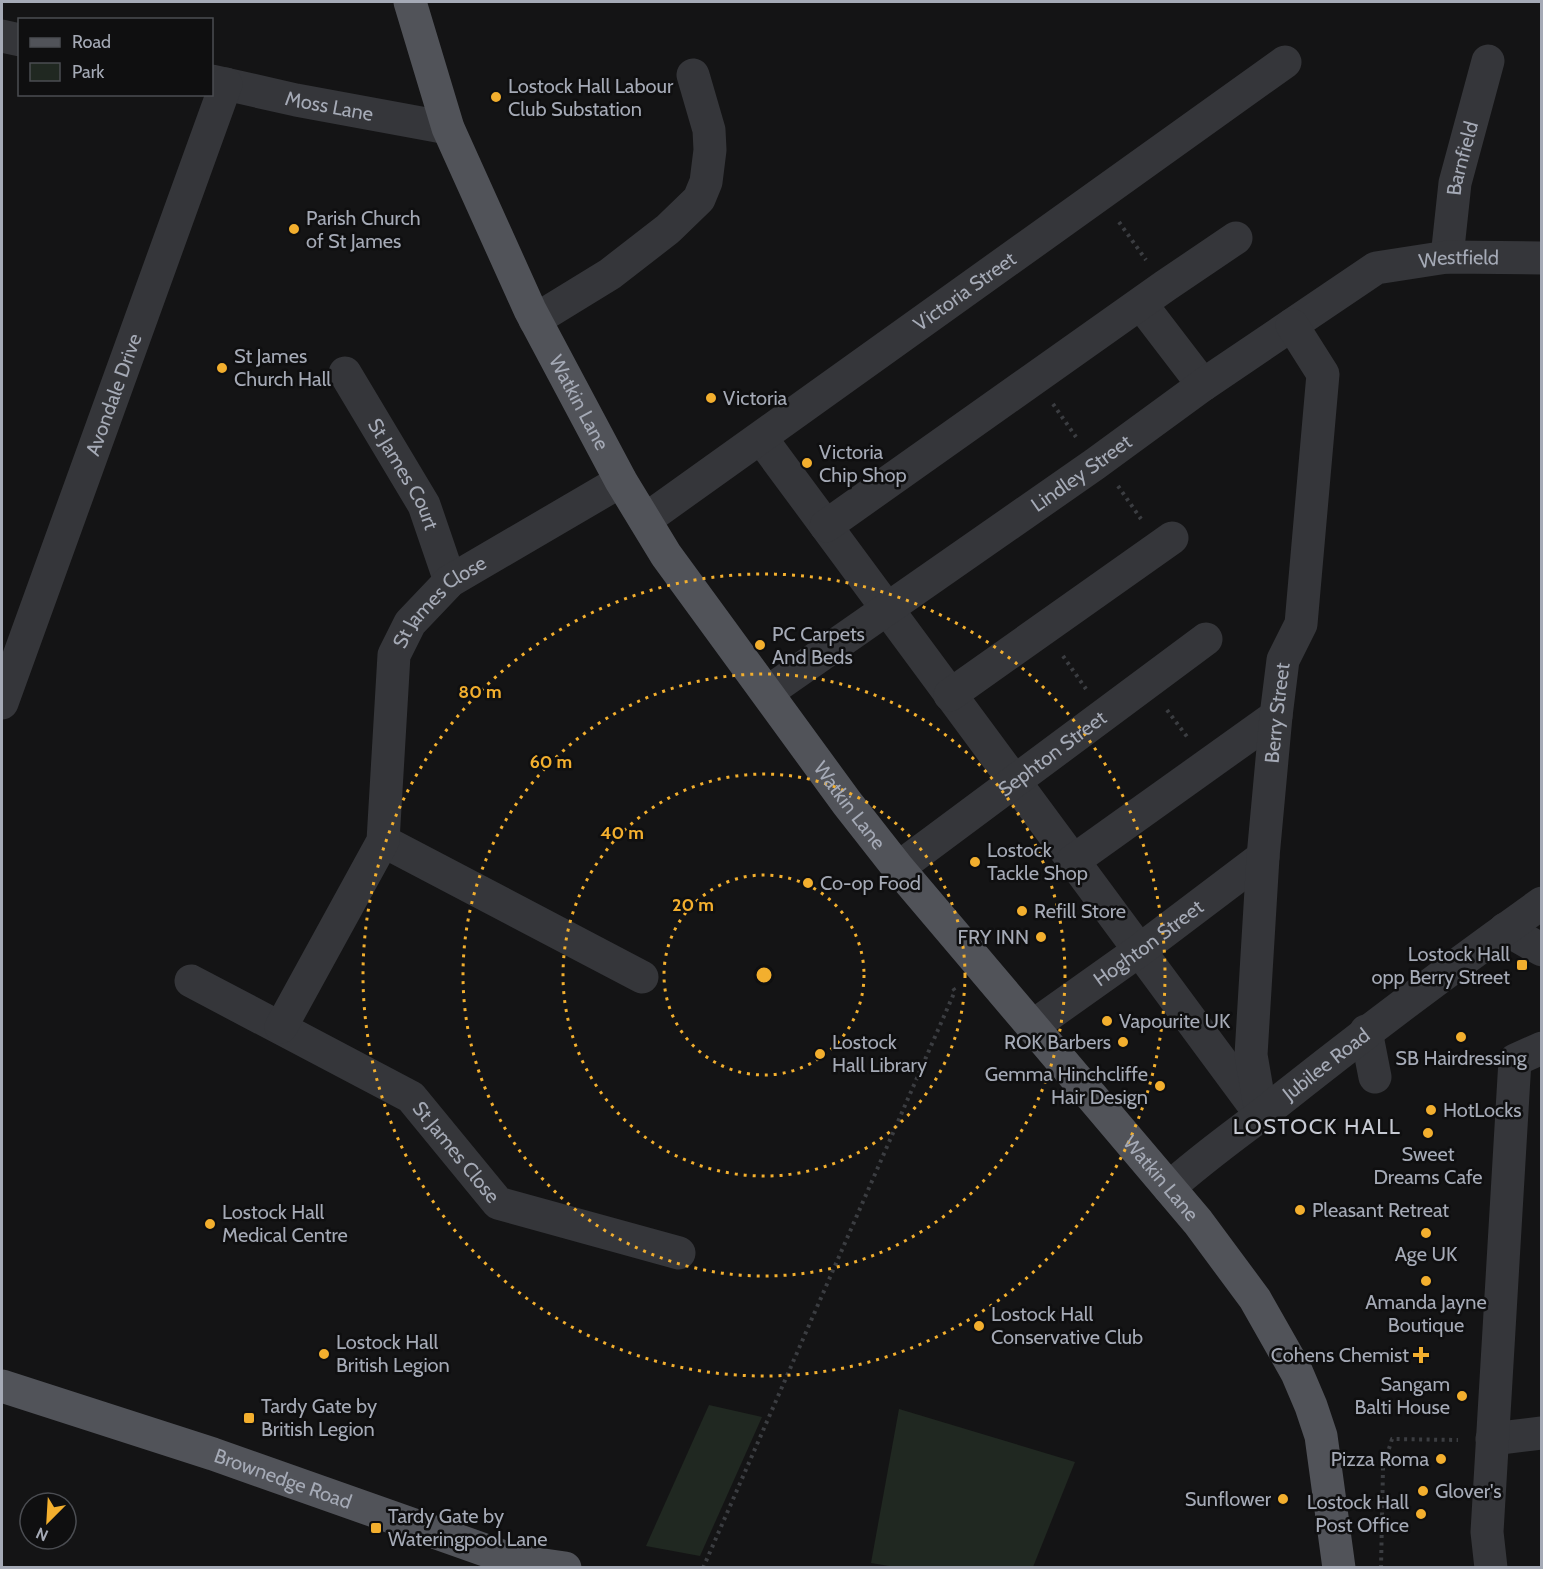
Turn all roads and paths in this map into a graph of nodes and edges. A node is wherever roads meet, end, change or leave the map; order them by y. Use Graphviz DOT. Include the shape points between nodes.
graph roads {
  1 [pos="410,2"];
  2 [pos="2,36"];
  3 [pos="18,40"];
  4 [pos="1488,61"];
  5 [pos="1285,62"];
  6 [pos="693,75"];
  7 [pos="219,83"];
  8 [pos="448,128"];
  9 [pos="1099,195"];
  10 [pos="1236,238"];
  11 [pos="1447,257"];
  12 [pos="1542,258"];
  13 [pos="1376,268"];
  14 [pos="1153,295"];
  15 [pos="535,320"];
  16 [pos="1292,324"];
  17 [pos="345,373"];
  18 [pos="1203,385"];
  19 [pos="761,438"];
  20 [pos="621,481"];
  21 [pos="645,520"];
  22 [pos="826,526"];
  23 [pos="1172,538"];
  24 [pos="450,581"];
  25 [pos="888,610"];
  26 [pos="1043,628"];
  27 [pos="1206,639"];
  28 [pos="1147,683"];
  29 [pos="777,686"];
  30 [pos="950,695"];
  31 [pos="2,703"];
  32 [pos="1105,715"];
  33 [pos="1276,716"];
  34 [pos="1208,765"];
  35 [pos="1015,781"];
  36 [pos="383,841"];
  37 [pos="1263,857"];
  38 [pos="1073,861"];
  39 [pos="898,868"];
  40 [pos="1542,903"];
  41 [pos="1505,929"];
  42 [pos="1140,950"];
  43 [pos="1542,950"];
  44 [pos="971,955"];
  45 [pos="642,977"];
  46 [pos="191,981"];
  47 [pos="1033,1026"];
  48 [pos="281,1027"];
  49 [pos="1366,1031"];
  50 [pos="1542,1048"];
  51 [pos="1375,1077"];
  52 [pos="1262,1115"];
  53 [pos="1169,1188"];
  54 [pos="679,1253"];
  55 [pos="2,1386"];
  56 [pos="1542,1433"];
  57 [pos="1492,1438"];
  58 [pos="513,1564"];
  59 [pos="565,1568"];
  60 [pos="703,1568"];
  61 [pos="1339,1568"];
  62 [pos="1381,1568"];
  63 [pos="1491,1568"];
  1 -- 8 [label="main road, Watkin Lane"];
  2 -- 3 [label="street"];
  4 -- 11 [label="street, Barnfield" via="1455,183"];
  5 -- 9 [label="street, Victoria Street"];
  6 -- 15 [label="street" via="709,130 710,150 706,182 699,198 668,229 610,274"];
  7 -- 8 [label="street, Moss Lane"];
  7 -- 31 [label="street, Avondale Drive"];
  8 -- 15 [label="main road, Watkin Lane"];
  9 -- 14 [label="path"];
  9 -- 19 [label="street, Victoria Street"];
  10 -- 14 [label="street"];
  11 -- 12 [label="street, Westfield"];
  11 -- 13 [label="street, Westfield"];
  13 -- 16 [label="street, Lindley Street"];
  14 -- 18 [label="street"];
  14 -- 22 [label="street"];
  15 -- 20 [label="main road, Watkin Lane"];
  16 -- 18 [label="street, Lindley Street"];
  16 -- 33 [label="street, Berry Street" via="1323,374 1301,624 1283,660"];
  17 -- 24 [label="street, St James Court" via="424,505"];
  18 -- 25 [label="street, Lindley Street"];
  19 -- 21 [label="street, Victoria Street"];
  19 -- 22 [label="street"];
  20 -- 21 [label="main road, Watkin Lane"];
  20 -- 24 [label="street, St James Close"];
  21 -- 29 [label="main road, Watkin Lane" via="666,555"];
  22 -- 25 [label="street"];
  23 -- 26 [label="street"];
  24 -- 36 [label="street, St James Close" via="410,623 394,655"];
  25 -- 29 [label="street, Lindley Street"];
  25 -- 30 [label="street"];
  26 -- 30 [label="street"];
  26 -- 32 [label="path"];
  27 -- 28 [label="street, Sephton Street"];
  28 -- 32 [label="street, Sephton Street"];
  28 -- 34 [label="path"];
  29 -- 39 [label="main road, Watkin Lane" via="847,803"];
  30 -- 35 [label="street"];
  32 -- 35 [label="street, Sephton Street"];
  33 -- 34 [label="street"];
  33 -- 37 [label="street, Berry Street"];
  34 -- 38 [label="street"];
  35 -- 38 [label="street"];
  35 -- 39 [label="street, Sephton Street"];
  36 -- 45 [label="street"];
  36 -- 48 [label="street, St James Close"];
  37 -- 42 [label="street, Hoghton Street"];
  37 -- 52 [label="street, Berry Street" via="1251,1055"];
  38 -- 42 [label="street"];
  39 -- 44 [label="main road, Watkin Lane"];
  40 -- 41 [label="street, Jubilee Road"];
  41 -- 43 [label="street"];
  41 -- 49 [label="street, Jubilee Road"];
  42 -- 47 [label="street, Hoghton Street"];
  42 -- 52 [label="street"];
  44 -- 47 [label="main road, Watkin Lane"];
  44 -- 60 [label="path" via="942,977 955,991"];
  46 -- 48 [label="street, St James Close"];
  47 -- 53 [label="main road, Watkin Lane"];
  48 -- 54 [label="street, St James Close" via="411,1097 498,1203"];
  49 -- 51 [label="street"];
  49 -- 52 [label="street, Jubilee Road"];
  50 -- 57 [label="street" via="1515,1060"];
  52 -- 53 [label="street, Jubilee Road" via="1199,1160"];
  53 -- 61 [label="main road, Watkin Lane" via="1255,1299 1297,1373 1322,1436"];
  55 -- 58 [label="main road, Brownedge Road" via="213,1454"];
  56 -- 57 [label="street"];
  57 -- 62 [label="path" via="1392,1439 1383,1468"];
  57 -- 63 [label="street" via="1487,1532"];
  58 -- 59 [label="main road, Brownedge Road"];
}
